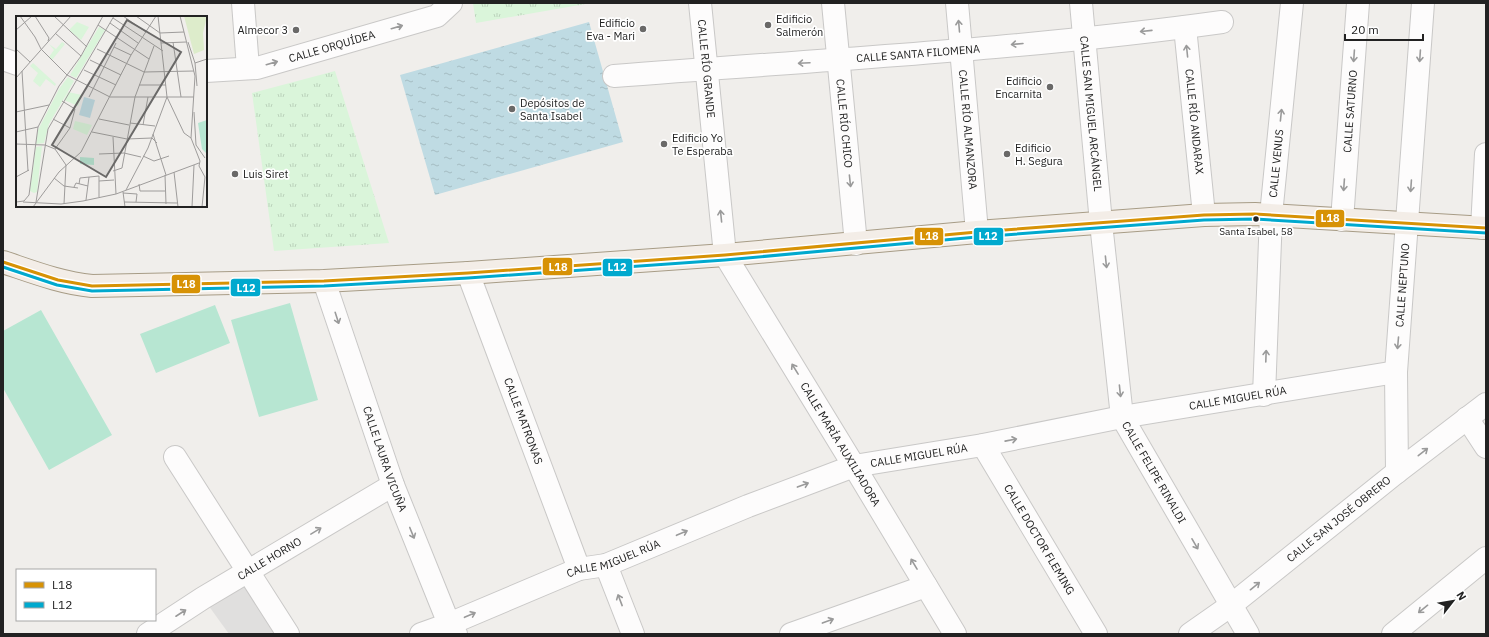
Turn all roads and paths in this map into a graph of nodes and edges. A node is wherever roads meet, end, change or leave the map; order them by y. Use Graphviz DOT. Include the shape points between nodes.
graph roads {
  1 [pos="242,3"];
  2 [pos="451,3"];
  3 [pos="700,3"];
  4 [pos="833,3"];
  5 [pos="957,3"];
  6 [pos="1081,3"];
  7 [pos="1292,3"];
  8 [pos="1358,3"];
  9 [pos="1424,3"];
  10 [pos="1222,22"];
  11 [pos="1185,27"];
  12 [pos="1084,38"];
  13 [pos="961,49"];
  14 [pos="3,59"];
  15 [pos="839,60"];
  16 [pos="16,64"];
  17 [pos="248,68"];
  18 [pos="706,68"];
  19 [pos="207,71"];
  20 [pos="614,76"];
  21 [pos="1486,154"];
  22 [pos="1204,215"];
  23 [pos="1271,215"];
  24 [pos="1342,220"];
  25 [pos="1101,223"];
  26 [pos="1408,223"];
  27 [pos="1484,228"];
  28 [pos="977,232"];
  29 [pos="856,244"];
  30 [pos="725,255"];
  31 [pos="3,262"];
  32 [pos="468,273"];
  33 [pos="324,281"];
  34 [pos="1396,372"];
  35 [pos="1264,395"];
  36 [pos="1486,404"];
  37 [pos="1122,417"];
  38 [pos="1468,418"];
  39 [pos="983,445"];
  40 [pos="1486,447"];
  41 [pos="174,457"];
  42 [pos="854,466"];
  43 [pos="1397,472"];
  44 [pos="392,485"];
  45 [pos="1486,558"];
  46 [pos="606,565"];
  47 [pos="579,569"];
  48 [pos="247,571"];
  49 [pos="926,586"];
  50 [pos="1230,606"];
  51 [pos="452,629"];
  52 [pos="148,634"];
  53 [pos="288,634"];
  54 [pos="421,634"];
  55 [pos="633,634"];
  56 [pos="791,634"];
  57 [pos="955,634"];
  58 [pos="1096,634"];
  59 [pos="1190,634"];
  60 [pos="1248,634"];
  61 [pos="1393,634"];
  1 -- 17 [label="street"];
  17 -- 2 [label="street, CALLE ORQUÍDEA, one-way" via="257,68 437,16"];
  3 -- 18 [label="street, CALLE RÍO GRANDE"];
  4 -- 15 [label="street, CALLE RÍO CHICO"];
  13 -- 5 [label="street, CALLE RÍO ALMANZORA, one-way"];
  6 -- 12 [label="street, CALLE SAN MIGUEL ARCÁNGEL"];
  23 -- 7 [label="street, CALLE VENUS, one-way"];
  8 -- 24 [label="street, CALLE SATURNO, one-way"];
  9 -- 26 [label="street, CALLE NEPTUNO, one-way"];
  10 -- 11 [label="street, CALLE SANTA FILOMENA"];
  11 -- 12 [label="street, CALLE SANTA FILOMENA, one-way"];
  22 -- 11 [label="street, CALLE RÍO ANDARAX, one-way"];
  12 -- 13 [label="street, CALLE SANTA FILOMENA, one-way"];
  12 -- 25 [label="street, CALLE SAN MIGUEL ARCÁNGEL"];
  13 -- 15 [label="street, CALLE SANTA FILOMENA"];
  13 -- 28 [label="street, CALLE RÍO ALMANZORA"];
  14 -- 16 [label="street"];
  15 -- 18 [label="street, CALLE SANTA FILOMENA, one-way"];
  15 -- 29 [label="street, CALLE RÍO CHICO, one-way"];
  17 -- 19 [label="street, CALLE ORQUÍDEA"];
  18 -- 20 [label="street, CALLE SANTA FILOMENA"];
  30 -- 18 [label="street, CALLE RÍO GRANDE, one-way"];
  21 -- 27 [label="street"];
  22 -- 23 [label="main road"];
  22 -- 25 [label="main road"];
  23 -- 24 [label="main road"];
  35 -- 23 [label="street, CALLE VENUS, one-way"];
  24 -- 26 [label="main road"];
  25 -- 28 [label="main road"];
  25 -- 37 [label="street, CALLE FELIPE RINALDI, one-way"];
  26 -- 27 [label="main road"];
  26 -- 34 [label="street, CALLE NEPTUNO, one-way"];
  28 -- 29 [label="main road"];
  29 -- 30 [label="main road"];
  30 -- 32 [label="main road"];
  42 -- 30 [label="street, CALLE MARÍA AUXILIADORA, one-way"];
  31 -- 33 [label="main road" via="51,279 92,286"];
  32 -- 33 [label="main road"];
  32 -- 47 [label="street, CALLE MATRONAS"];
  33 -- 44 [label="street, CALLE LAURA VICUÑA, one-way"];
  34 -- 35 [label="street, CALLE MIGUEL RÚA"];
  34 -- 43 [label="street, CALLE NEPTUNO"];
  35 -- 37 [label="street, CALLE MIGUEL RÚA"];
  36 -- 38 [label="street, CALLE SAN JOSÉ OBRERO"];
  39 -- 37 [label="street, CALLE MIGUEL RÚA, one-way"];
  37 -- 50 [label="street, CALLE FELIPE RINALDI, one-way"];
  38 -- 40 [label="street"];
  43 -- 38 [label="street, CALLE SAN JOSÉ OBRERO, one-way"];
  39 -- 42 [label="street, CALLE MIGUEL RÚA"];
  39 -- 58 [label="street, CALLE DOCTOR FLEMING"];
  41 -- 48 [label="street"];
  46 -- 42 [label="street, CALLE MIGUEL RÚA, one-way" via="748,506"];
  49 -- 42 [label="street, CALLE MARÍA AUXILIADORA, one-way"];
  50 -- 43 [label="street, CALLE SAN JOSÉ OBRERO, one-way"];
  48 -- 44 [label="street, CALLE HORNO, one-way"];
  44 -- 51 [label="street, CALLE LAURA VICUÑA, one-way"];
  45 -- 61 [label="street, one-way"];
  46 -- 47 [label="street, CALLE MIGUEL RÚA"];
  55 -- 46 [label="street, one-way"];
  51 -- 47 [label="street, CALLE MIGUEL RÚA, one-way"];
  52 -- 48 [label="street, CALLE HORNO, one-way"];
  48 -- 53 [label="street"];
  56 -- 49 [label="street, one-way"];
  49 -- 57 [label="street, CALLE MARÍA AUXILIADORA"];
  50 -- 59 [label="street, CALLE SAN JOSÉ OBRERO"];
  50 -- 60 [label="street, CALLE FELIPE RINALDI"];
  51 -- 54 [label="street, CALLE MIGUEL RÚA"];
}
